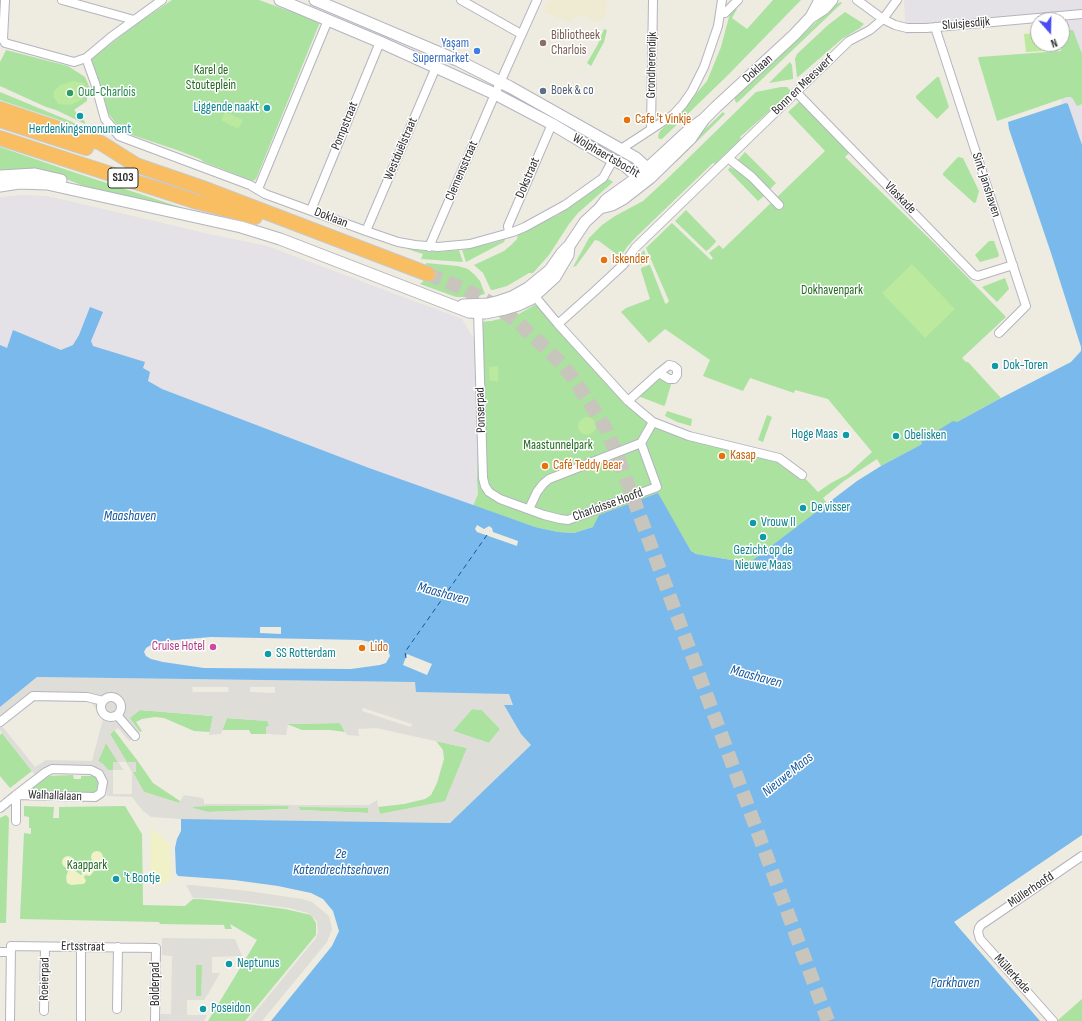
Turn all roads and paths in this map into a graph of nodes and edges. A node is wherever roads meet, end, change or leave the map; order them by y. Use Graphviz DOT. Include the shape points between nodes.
graph roads {
  1 [pos="5,0"];
  2 [pos="62,0"];
  3 [pos="162,0"];
  4 [pos="280,0"];
  5 [pos="315,0"];
  6 [pos="461,0"];
  7 [pos="537,0"];
  8 [pos="653,0"];
  9 [pos="722,0"];
  10 [pos="738,0"];
  11 [pos="820,0"];
  12 [pos="832,0"];
  13 [pos="857,0"];
  14 [pos="897,0"];
  15 [pos="720,13"];
  16 [pos="1082,14"];
  17 [pos="811,17"];
  18 [pos="883,19"];
  19 [pos="134,20"];
  20 [pos="328,20"];
  21 [pos="935,27"];
  22 [pos="522,34"];
  23 [pos="380,42"];
  24 [pos="86,58"];
  25 [pos="436,67"];
  26 [pos="501,83"];
  27 [pos="796,92"];
  28 [pos="495,94"];
  29 [pos="0,109"];
  30 [pos="0,120"];
  31 [pos="552,124"];
  32 [pos="0,128"];
  33 [pos="651,129"];
  34 [pos="0,138"];
  35 [pos="617,147"];
  36 [pos="610,158"];
  37 [pos="728,158"];
  38 [pos="136,165"];
  39 [pos="649,174"];
  40 [pos="0,176"];
  41 [pos="638,177"];
  42 [pos="0,186"];
  43 [pos="258,189"];
  44 [pos="93,194"];
  45 [pos="779,205"];
  46 [pos="600,208"];
  47 [pos="311,210"];
  48 [pos="248,214"];
  49 [pos="366,231"];
  50 [pos="509,234"];
  51 [pos="429,247"];
  52 [pos="1013,265"];
  53 [pos="532,292"];
  54 [pos="453,305"];
  55 [pos="478,312"];
  56 [pos="558,324"];
  57 [pos="999,333"];
  58 [pos="659,373"];
  59 [pos="628,401"];
  60 [pos="653,422"];
  61 [pos="641,444"];
  62 [pos="802,475"];
  63 [pos="529,509"];
  64 [pos="103,702"];
  65 [pos="118,715"];
  66 [pos="0,722"];
  67 [pos="135,736"];
  68 [pos="16,795"];
  69 [pos="0,808"];
  70 [pos="16,821"];
  71 [pos="1082,856"];
  72 [pos="980,925"];
  73 [pos="45,947"];
  74 [pos="81,947"];
  75 [pos="118,947"];
  76 [pos="156,948"];
  77 [pos="11,949"];
  78 [pos="0,952"];
  79 [pos="117,1009"];
  80 [pos="44,1011"];
  81 [pos="10,1021"];
  82 [pos="81,1021"];
  83 [pos="156,1021"];
  84 [pos="1053,1021"];
  1 -- 24 [label="street" via="4,42 74,62"];
  2 -- 19 [label="street"];
  3 -- 19 [label="street"];
  4 -- 20 [label="main road, Wolphaertsbocht"];
  5 -- 26 [label="main road, Wolphaertsbocht" via="459,61"];
  6 -- 22 [label="street"];
  7 -- 22 [label="street"];
  8 -- 33 [label="street, Grondherendijk"];
  9 -- 15 [label="street"];
  10 -- 15 [label="street" via="725,13"];
  11 -- 17 [label="main road, Doklaan"];
  12 -- 17 [label="main road, Doklaan"];
  13 -- 18 [label="street, Sluisjesdijk"];
  14 -- 18 [label="street, Bonn en Meeswerf"];
  15 -- 33 [label="street" via="704,67 692,91 673,115"];
  16 -- 21 [label="street, Sluisjesdijk"];
  17 -- 39 [label="main road, Doklaan" via="704,120 690,129"];
  18 -- 21 [label="street, Sluisjesdijk" via="907,28"];
  18 -- 27 [label="street, Bonn en Meeswerf" via="870,30 849,41"];
  19 -- 24 [label="street"];
  20 -- 23 [label="main road, Wolphaertsbocht"];
  20 -- 43 [label="street"];
  21 -- 52 [label="street, Sint-Janshaven"];
  22 -- 26 [label="street"];
  23 -- 25 [label="main road, Wolphaertsbocht"];
  23 -- 47 [label="street, Pompstraat"];
  24 -- 43 [label="street, Doklaan" via="105,119 119,136"];
  25 -- 28 [label="main road, Wolphaertsbocht"];
  25 -- 49 [label="street, Westduëlstraat"];
  26 -- 28 [label="street, Clemensstraat"];
  26 -- 35 [label="main road, Wolphaertsbocht"];
  27 -- 37 [label="street, Bonn en Meeswerf"];
  27 -- 52 [label="street, Vlaskade" via="974,275"];
  28 -- 31 [label="main road, Wolphaertsbocht"];
  28 -- 51 [label="street, Clemensstraat"];
  29 -- 38 [label="highway, Doklaan / S103" via="101,143"];
  30 -- 38 [label="highway"];
  31 -- 36 [label="main road, Wolphaertsbocht"];
  31 -- 50 [label="street, Dokstraat" via="508,226"];
  32 -- 48 [label="highway"];
  33 -- 35 [label="street"];
  34 -- 48 [label="highway, Doklaan / S103" via="194,201"];
  35 -- 36 [label="main road" via="612,151"];
  35 -- 39 [label="main road, Wolphaertsbocht" via="636,158"];
  36 -- 41 [label="main road, Wolphaertsbocht" via="630,169"];
  36 -- 50 [label="street, Doklaan" via="605,176 591,187 535,223"];
  37 -- 45 [label="street" via="752,177"];
  37 -- 56 [label="street, Bonn en Meeswerf" via="668,215 630,254 624,264"];
  38 -- 48 [label="highway, Doklaan / S103" via="200,187 427,277"];
  39 -- 41 [label="main road, Doklaan"];
  39 -- 46 [label="main road, Doklaan" via="623,199"];
  40 -- 44 [label="main road, Doklaan" via="35,174 62,180"];
  41 -- 46 [label="main road, Doklaan" via="606,200"];
  42 -- 44 [label="main road, Doklaan" via="19,183 42,184"];
  43 -- 47 [label="street, Doklaan" via="265,194"];
  44 -- 54 [label="main road, Doklaan" via="264,234"];
  46 -- 53 [label="main road, Doklaan" via="585,222 569,246 568,255 560,270 549,283"];
  47 -- 49 [label="street, Doklaan"];
  49 -- 51 [label="street, Doklaan" via="398,242"];
  50 -- 51 [label="street, Doklaan" via="470,244"];
  52 -- 57 [label="street, Sint-Janshaven" via="1026,306"];
  53 -- 54 [label="main road, Doklaan" via="488,304"];
  53 -- 55 [label="main road, Doklaan" via="513,307"];
  53 -- 56 [label="street"];
  54 -- 55 [label="main road, Doklaan"];
  55 -- 63 [label="street, Ponserpad" via="483,478 487,490 498,502"];
  56 -- 59 [label="street"];
  58 -- 59 [label="street"];
  59 -- 60 [label="street"];
  60 -- 61 [label="street"];
  60 -- 62 [label="street" via="689,436 779,458"];
  61 -- 63 [label="street" via="549,479"];
  61 -- 63 [label="street, Charloisse Hoofd" via="657,487 568,520 548,517"];
  64 -- 65 [label="street" via="101,708 105,714 111,717"];
  64 -- 65 [label="street" via="110,697 119,700 121,709"];
  64 -- 66 [label="street" via="87,697 31,697"];
  65 -- 67 [label="street"];
  68 -- 68 [label="street, Walhallalaan" via="52,769 91,770 99,774 103,782 101,793 95,797"];
  68 -- 69 [label="street, Walhallalaan"];
  68 -- 70 [label="street"];
  71 -- 72 [label="street, Müllerhoofd"];
  72 -- 84 [label="street, Müllerkade" via="980,938"];
  73 -- 74 [label="street, Ertsstraat"];
  73 -- 77 [label="street, Ertsstraat"];
  73 -- 80 [label="street, Roeierpad"];
  74 -- 75 [label="street, Ertsstraat"];
  74 -- 82 [label="street"];
  75 -- 76 [label="street, Ertsstraat"];
  75 -- 79 [label="street"];
  76 -- 83 [label="street, Bolderpad"];
  77 -- 78 [label="street, Ertsstraat"];
  77 -- 81 [label="street"];
}
